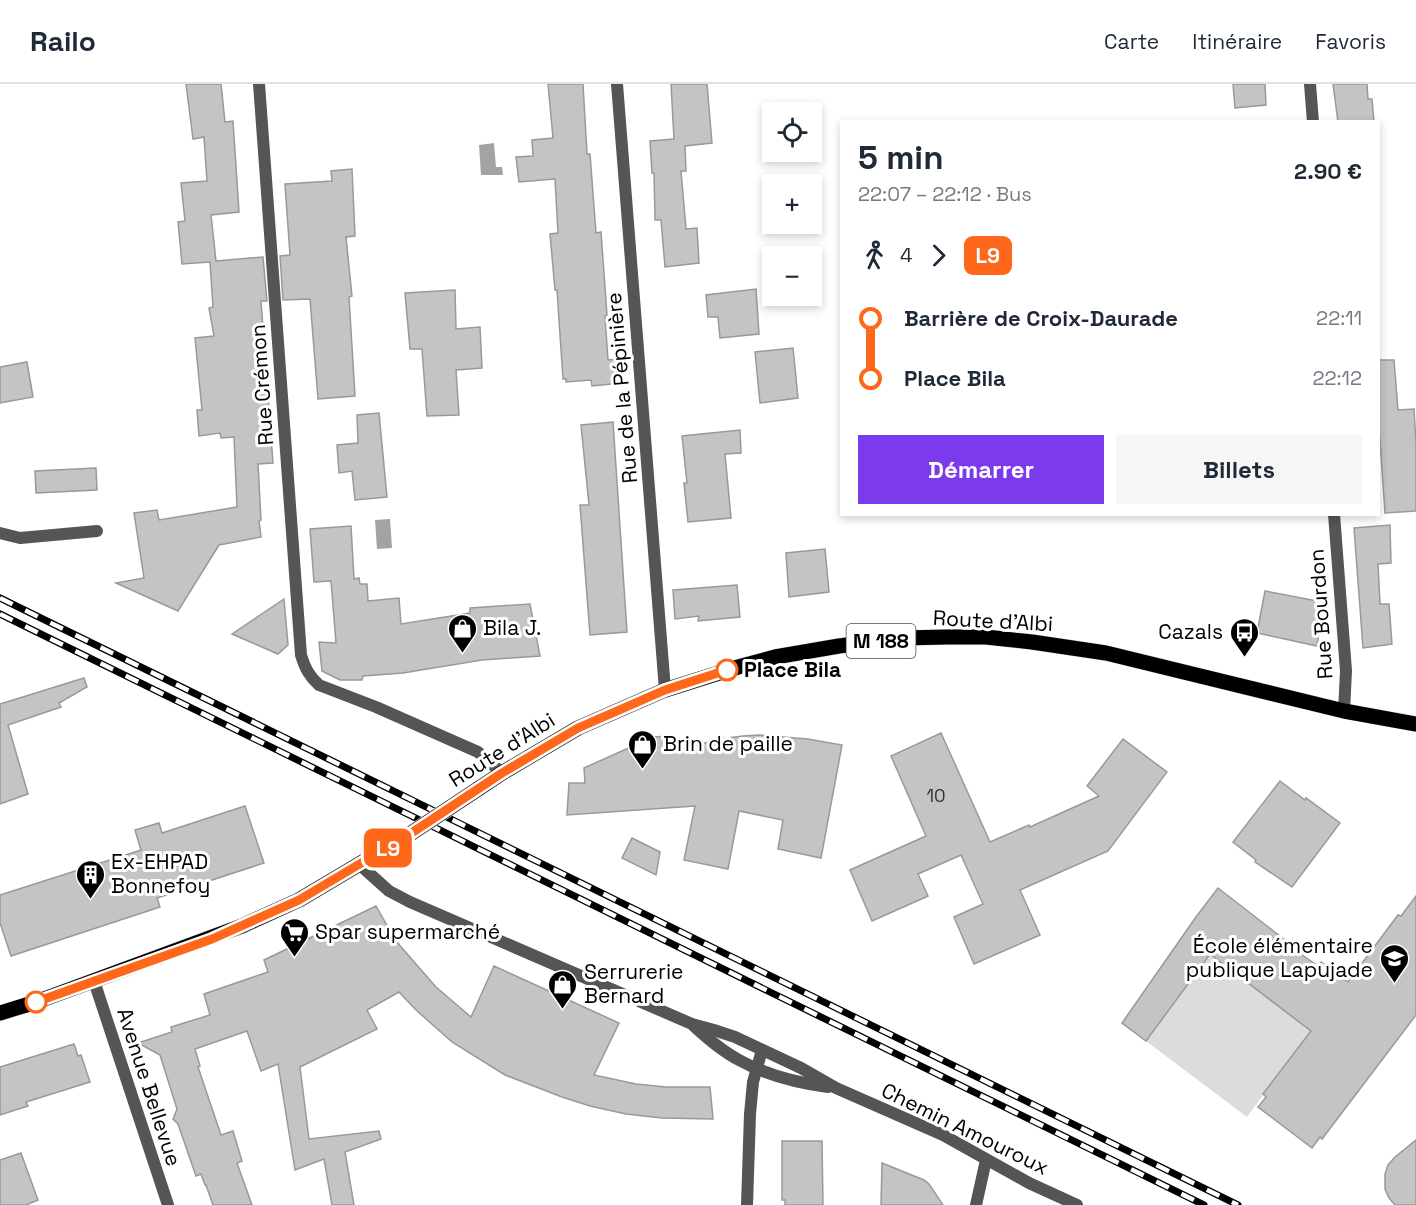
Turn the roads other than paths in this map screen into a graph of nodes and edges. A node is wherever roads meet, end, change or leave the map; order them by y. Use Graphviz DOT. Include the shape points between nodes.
graph roads {
  1 [pos="259,84"];
  2 [pos="617,84"];
  3 [pos="1310,84"];
  4 [pos="1313,120"];
  5 [pos="1334,516"];
  6 [pos="97,531"];
  7 [pos="0,533"];
  8 [pos="665,690"];
  9 [pos="1344,711"];
  10 [pos="1416,724"];
  11 [pos="502,773"];
  12 [pos="360,865"];
  13 [pos="94,981"];
  14 [pos="0,1013"];
  15 [pos="692,1024"];
  16 [pos="762,1050"];
  17 [pos="757,1068"];
  18 [pos="836,1088"];
  19 [pos="986,1160"];
  20 [pos="168,1205"];
  21 [pos="747,1205"];
  22 [pos="976,1205"];
  23 [pos="1077,1205"];
  1 -- 11 [label="street, Rue Crémon" via="301,655 306,670 319,685 478,752"];
  2 -- 8 [label="street, Rue de la Pépinière"];
  3 -- 4 [label="street"];
  5 -- 9 [label="street, Rue Bourdon" via="1347,671"];
  6 -- 7 [label="street" via="20,538"];
  8 -- 9 [label="main road, Route d'Albi / M 188" via="738,666 838,646 903,638 986,637 1106,653"];
  8 -- 11 [label="main road, Route d'Albi / M 188" via="578,728"];
  9 -- 10 [label="main road, Route d'Albi / M 188"];
  11 -- 12 [label="main road, Route d'Albi / M 188, bridge"];
  12 -- 13 [label="main road, M 188" via="299,900 242,926"];
  12 -- 15 [label="street, Chemin Amouroux" via="389,891 410,902"];
  13 -- 14 [label="main road, M 188"];
  13 -- 20 [label="street, Avenue Bellevue"];
  15 -- 16 [label="street, Chemin Amouroux"];
  15 -- 17 [label="street, Chemin Amouroux" via="712,1043"];
  16 -- 17 [label="street"];
  16 -- 18 [label="street, Chemin Amouroux"];
  17 -- 18 [label="street, Chemin Amouroux"];
  17 -- 21 [label="street" via="750,1114"];
  18 -- 19 [label="street, Chemin Amouroux" via="943,1135"];
  19 -- 22 [label="street"];
  19 -- 23 [label="street, Chemin Amouroux"];
}
